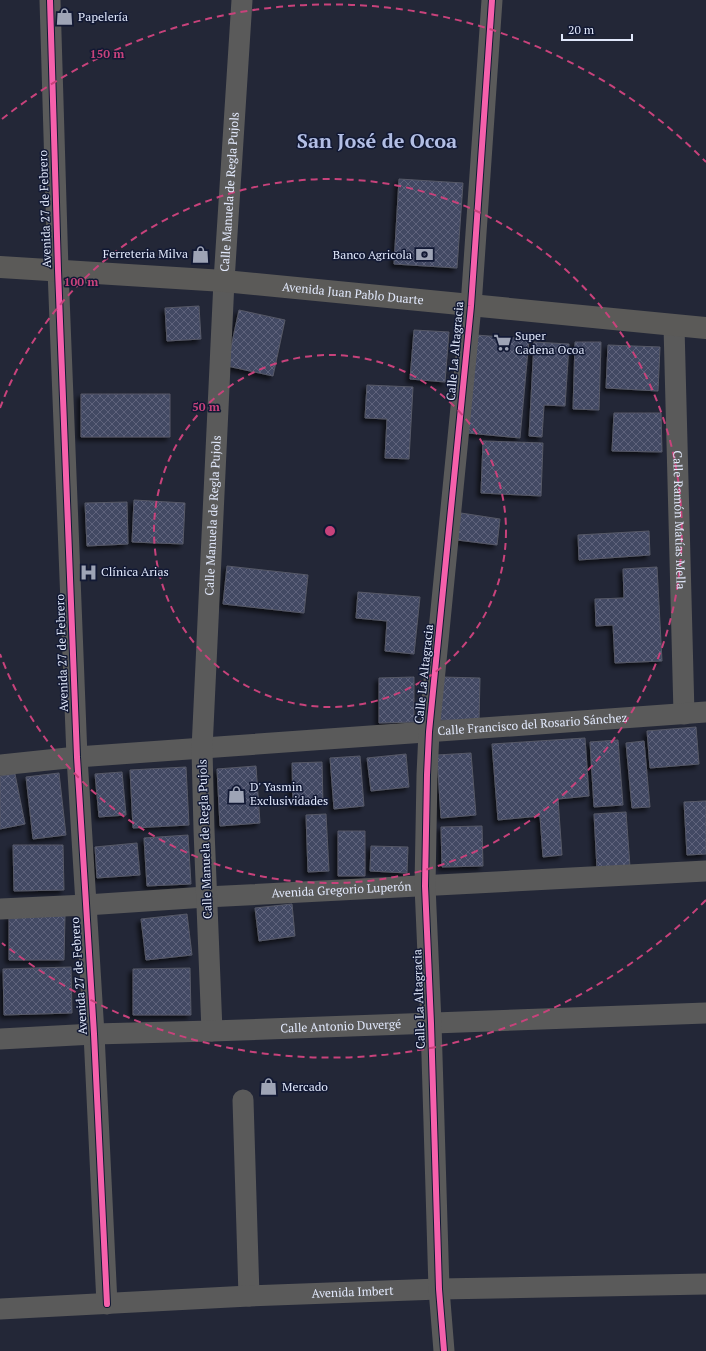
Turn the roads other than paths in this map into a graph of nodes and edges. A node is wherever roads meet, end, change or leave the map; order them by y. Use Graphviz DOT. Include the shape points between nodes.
graph roads {
  1 [pos="50,0"];
  2 [pos="242,0"];
  3 [pos="492,0"];
  4 [pos="0,267"];
  5 [pos="58,270"];
  6 [pos="224,281"];
  7 [pos="471,306"];
  8 [pos="674,326"];
  9 [pos="706,328"];
  10 [pos="706,712"];
  11 [pos="684,714"];
  12 [pos="429,732"];
  13 [pos="202,749"];
  14 [pos="77,757"];
  15 [pos="0,765"];
  16 [pos="706,871"];
  17 [pos="425,886"];
  18 [pos="206,898"];
  19 [pos="86,905"];
  20 [pos="0,909"];
  21 [pos="706,1013"];
  22 [pos="431,1022"];
  23 [pos="212,1031"];
  24 [pos="94,1034"];
  25 [pos="0,1039"];
  26 [pos="243,1100"];
  27 [pos="706,1284"];
  28 [pos="439,1289"];
  29 [pos="249,1296"];
  30 [pos="107,1304"];
  31 [pos="0,1309"];
  32 [pos="444,1351"];
  1 -- 5 [label="street, Avenida 27 de Febrero"];
  2 -- 6 [label="street, Calle Manuela de Regla Pujols"];
  3 -- 7 [label="street, Calle La Altagracia"];
  4 -- 5 [label="main road, Avenida Juan Pablo Duarte"];
  5 -- 6 [label="main road, Avenida Juan Pablo Duarte"];
  5 -- 14 [label="street, Avenida 27 de Febrero"];
  6 -- 7 [label="main road, Avenida Juan Pablo Duarte"];
  6 -- 13 [label="street, Calle Manuela de Regla Pujols"];
  7 -- 8 [label="main road, Avenida Juan Pablo Duarte"];
  7 -- 12 [label="street, Calle La Altagracia"];
  8 -- 9 [label="main road, Avenida Juan Pablo Duarte"];
  8 -- 11 [label="street, Calle Ramón Matías Mella"];
  10 -- 11 [label="street, Calle Francisco del Rosario Sánchez"];
  11 -- 12 [label="street, Calle Francisco del Rosario Sánchez"];
  12 -- 13 [label="street, Calle Francisco del Rosario Sánchez"];
  12 -- 17 [label="street, Calle La Altagracia"];
  13 -- 14 [label="street, Calle Francisco del Rosario Sánchez"];
  13 -- 18 [label="street, Calle Manuela de Regla Pujols"];
  14 -- 15 [label="street, Calle Francisco del Rosario Sánchez"];
  14 -- 19 [label="street, Avenida 27 de Febrero"];
  16 -- 17 [label="street, Avenida Gregorio Luperón"];
  17 -- 18 [label="street, Avenida Gregorio Luperón"];
  17 -- 22 [label="street, Calle La Altagracia"];
  18 -- 19 [label="street, Avenida Gregorio Luperón"];
  18 -- 23 [label="street, Calle Manuela de Regla Pujols"];
  19 -- 20 [label="street, Avenida Gregorio Luperón"];
  19 -- 24 [label="street, Avenida 27 de Febrero"];
  21 -- 22 [label="street, Calle Antonio Duvergé"];
  22 -- 23 [label="street, Calle Antonio Duvergé"];
  22 -- 28 [label="street, Calle La Altagracia"];
  23 -- 24 [label="street, Calle Antonio Duvergé"];
  24 -- 25 [label="street, Calle Antonio Duvergé"];
  24 -- 30 [label="street, Avenida 27 de Febrero"];
  26 -- 29 [label="street"];
  27 -- 28 [label="street, Avenida Imbert"];
  28 -- 29 [label="street, Avenida Imbert"];
  28 -- 32 [label="street, Calle La Altagracia"];
  29 -- 30 [label="street, Avenida Imbert"];
  30 -- 31 [label="street, Avenida Imbert"];
}
